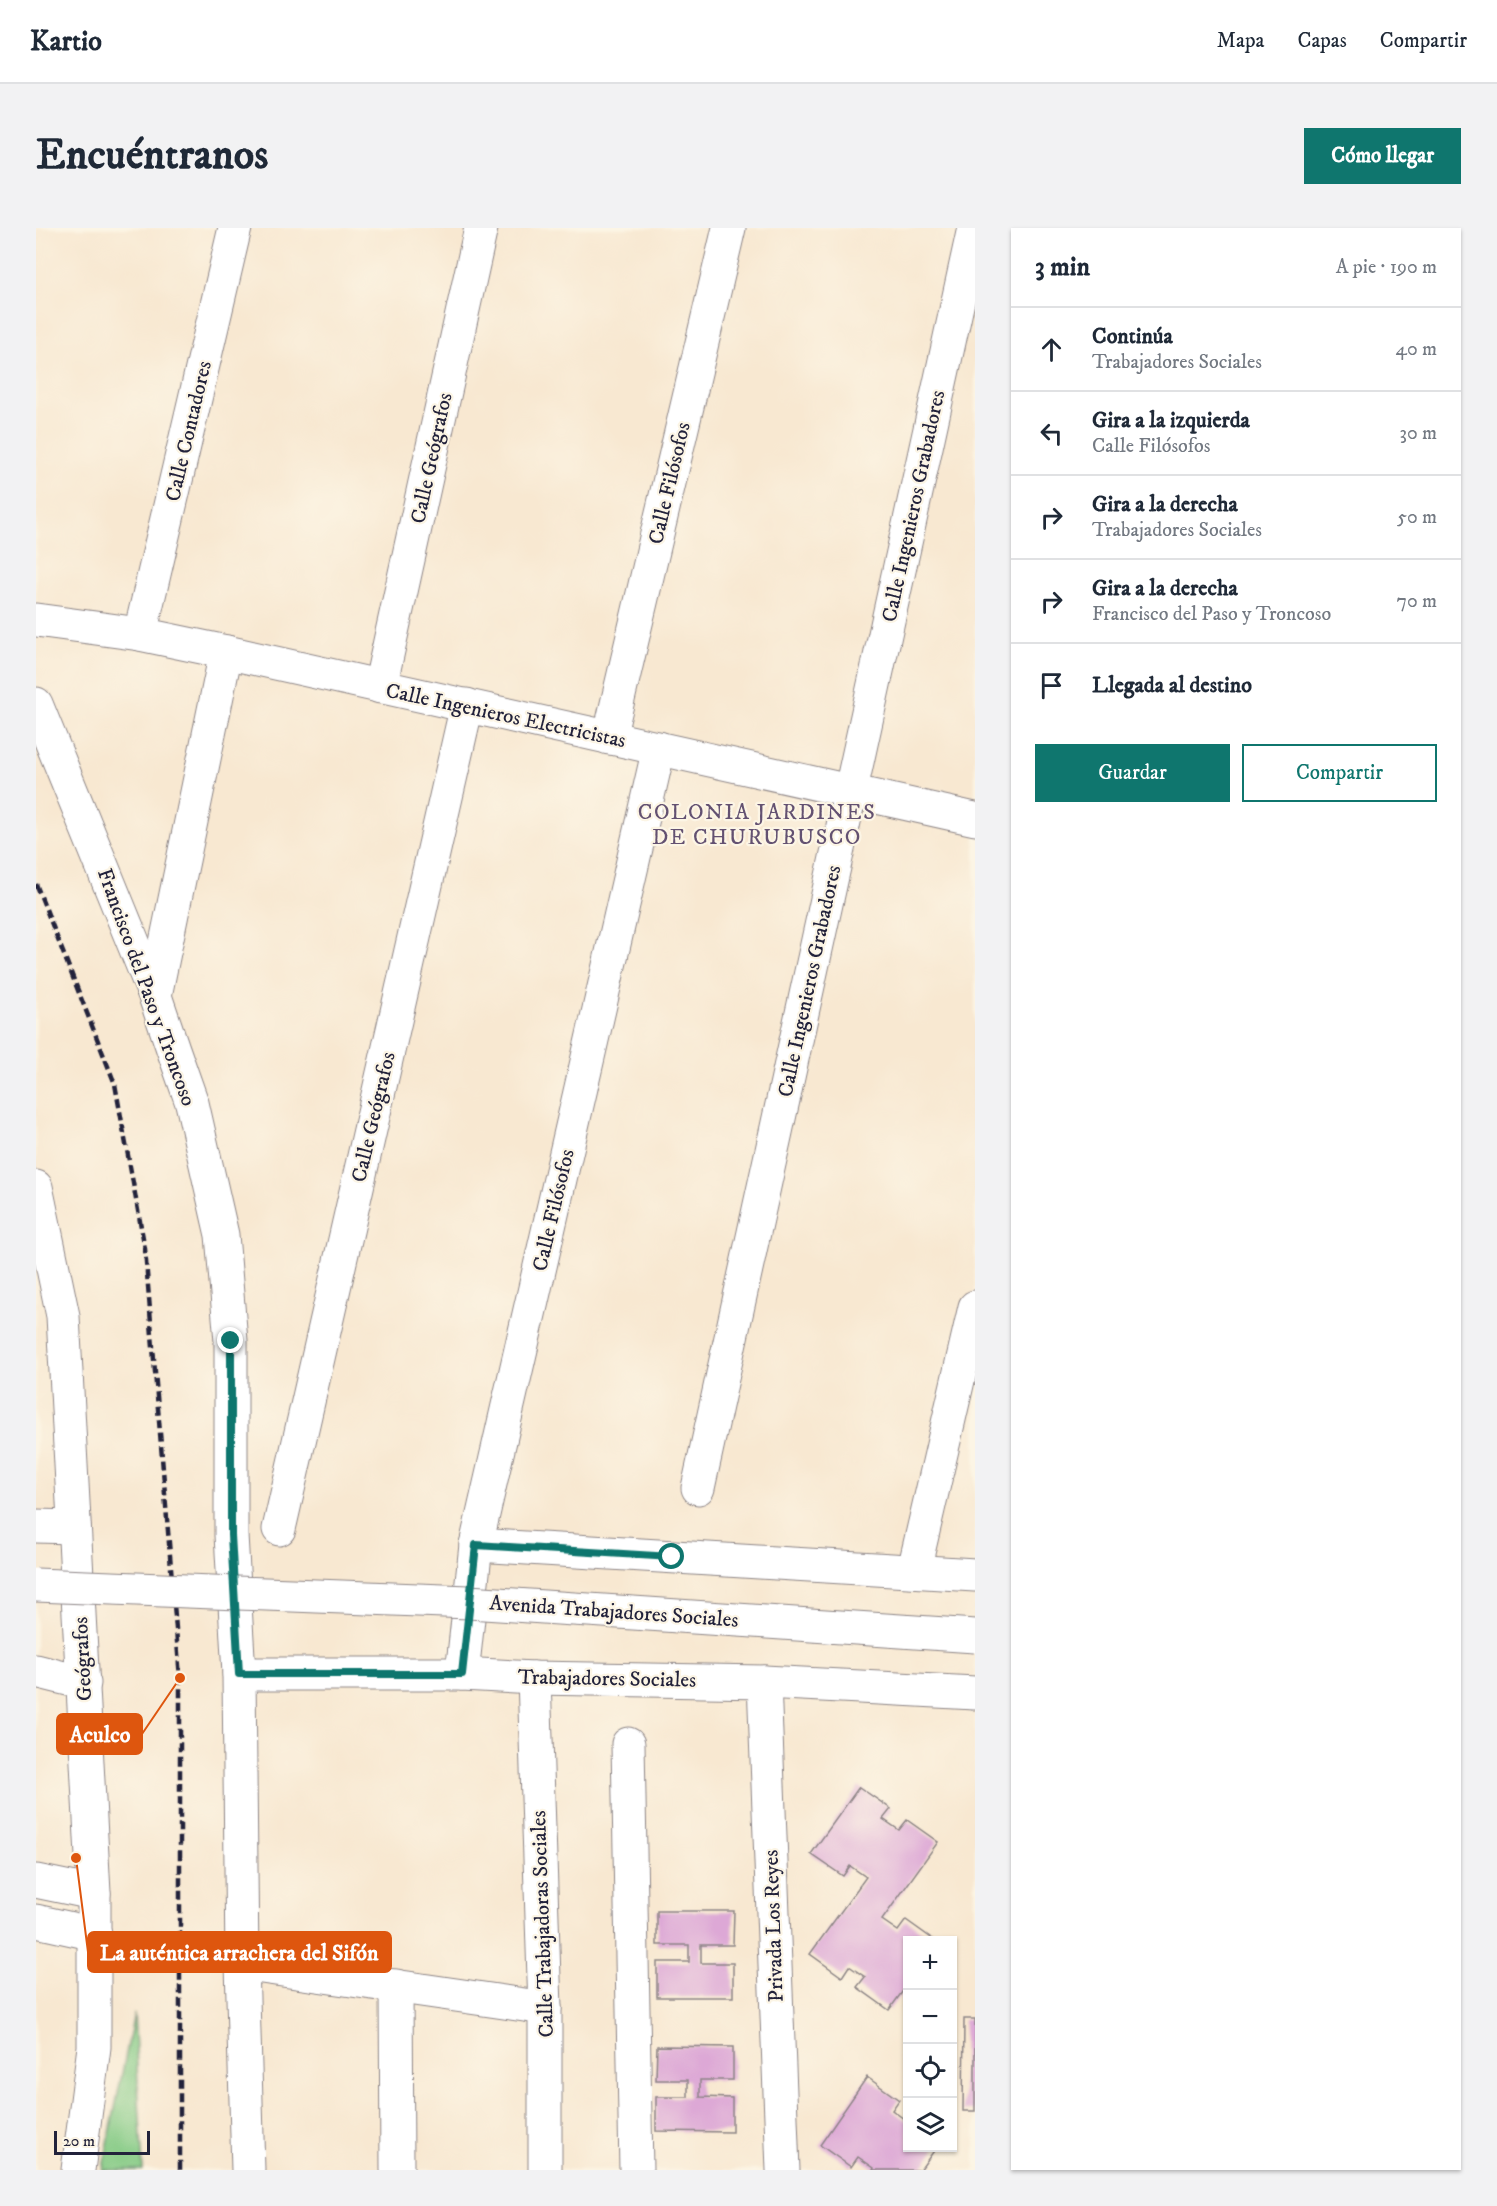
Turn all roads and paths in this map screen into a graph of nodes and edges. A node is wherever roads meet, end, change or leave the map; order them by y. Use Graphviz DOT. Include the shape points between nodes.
graph roads {
  1 [pos="236,228"];
  2 [pos="481,228"];
  3 [pos="729,228"];
  4 [pos="974,228"];
  5 [pos="36,620"];
  6 [pos="140,634"];
  7 [pos="226,652"];
  8 [pos="380,687"];
  9 [pos="36,704"];
  10 [pos="467,705"];
  11 [pos="609,738"];
  12 [pos="659,748"];
  13 [pos="851,790"];
  14 [pos="975,819"];
  15 [pos="155,996"];
  16 [pos="36,1187"];
  17 [pos="975,1307"];
  18 [pos="698,1488"];
  19 [pos="36,1526"];
  20 [pos="74,1527"];
  21 [pos="279,1529"];
  22 [pos="476,1545"];
  23 [pos="914,1570"];
  24 [pos="975,1575"];
  25 [pos="36,1584"];
  26 [pos="975,1636"];
  27 [pos="36,1671"];
  28 [pos="239,1674"];
  29 [pos="462,1674"];
  30 [pos="534,1677"];
  31 [pos="764,1682"];
  32 [pos="84,1683"];
  33 [pos="975,1693"];
  34 [pos="628,1744"];
  35 [pos="36,1881"];
  36 [pos="94,1893"];
  37 [pos="36,1921"];
  38 [pos="95,1934"];
  39 [pos="242,1964"];
  40 [pos="396,1986"];
  41 [pos="545,2008"];
  42 [pos="78,2170"];
  43 [pos="248,2170"];
  44 [pos="397,2170"];
  45 [pos="545,2170"];
  46 [pos="636,2170"];
  47 [pos="783,2170"];
  1 -- 6 [label="street, Calle Contadores"];
  2 -- 8 [label="street, Calle Geógrafos"];
  3 -- 11 [label="street, Calle Filósofos"];
  4 -- 13 [label="street, Calle Ingenieros Grabadores"];
  5 -- 6 [label="street, Calle Ingenieros Electricistas"];
  6 -- 7 [label="street, Calle Ingenieros Electricistas"];
  7 -- 8 [label="street, Calle Ingenieros Electricistas"];
  7 -- 15 [label="street"];
  8 -- 10 [label="street, Calle Ingenieros Electricistas"];
  9 -- 15 [label="street, Francisco del Paso y Troncoso"];
  10 -- 11 [label="street, Calle Ingenieros Electricistas"];
  10 -- 21 [label="street, Calle Geógrafos"];
  11 -- 12 [label="street, Calle Ingenieros Electricistas"];
  12 -- 13 [label="street, Calle Ingenieros Electricistas"];
  12 -- 22 [label="street, Calle Filósofos"];
  13 -- 14 [label="street, Calle Ingenieros Electricistas"];
  13 -- 18 [label="street, Calle Ingenieros Grabadores"];
  15 -- 28 [label="street, Francisco del Paso y Troncoso" via="192,1103 222,1235 231,1341 231,1535"];
  16 -- 20 [label="street, Geógrafos" via="63,1316"];
  17 -- 23 [label="street"];
  19 -- 20 [label="street"];
  20 -- 32 [label="street, Geógrafos"];
  22 -- 23 [label="street"];
  22 -- 29 [label="street, Calle Filósofos"];
  23 -- 24 [label="street"];
  25 -- 26 [label="street, Avenida Trabajadores Sociales, bridge" via="469,1602"];
  27 -- 32 [label="street"];
  28 -- 29 [label="street, Trabajadores Sociales"];
  28 -- 39 [label="street"];
  29 -- 30 [label="street, Trabajadores Sociales"];
  30 -- 31 [label="street, Trabajadores Sociales"];
  30 -- 41 [label="street, Calle Trabajadoras Sociales"];
  31 -- 33 [label="street, Trabajadores Sociales"];
  31 -- 47 [label="street, Privada Los Reyes"];
  32 -- 36 [label="street, Geógrafos"];
  34 -- 46 [label="street"];
  35 -- 36 [label="street"];
  36 -- 38 [label="street, Geógrafos"];
  37 -- 38 [label="street"];
  38 -- 42 [label="street, Geógrafos" via="94,2047"];
  39 -- 40 [label="street"];
  39 -- 43 [label="street"];
  40 -- 41 [label="street"];
  40 -- 44 [label="street"];
  41 -- 45 [label="street, Calle Trabajadoras Sociales"];
}
